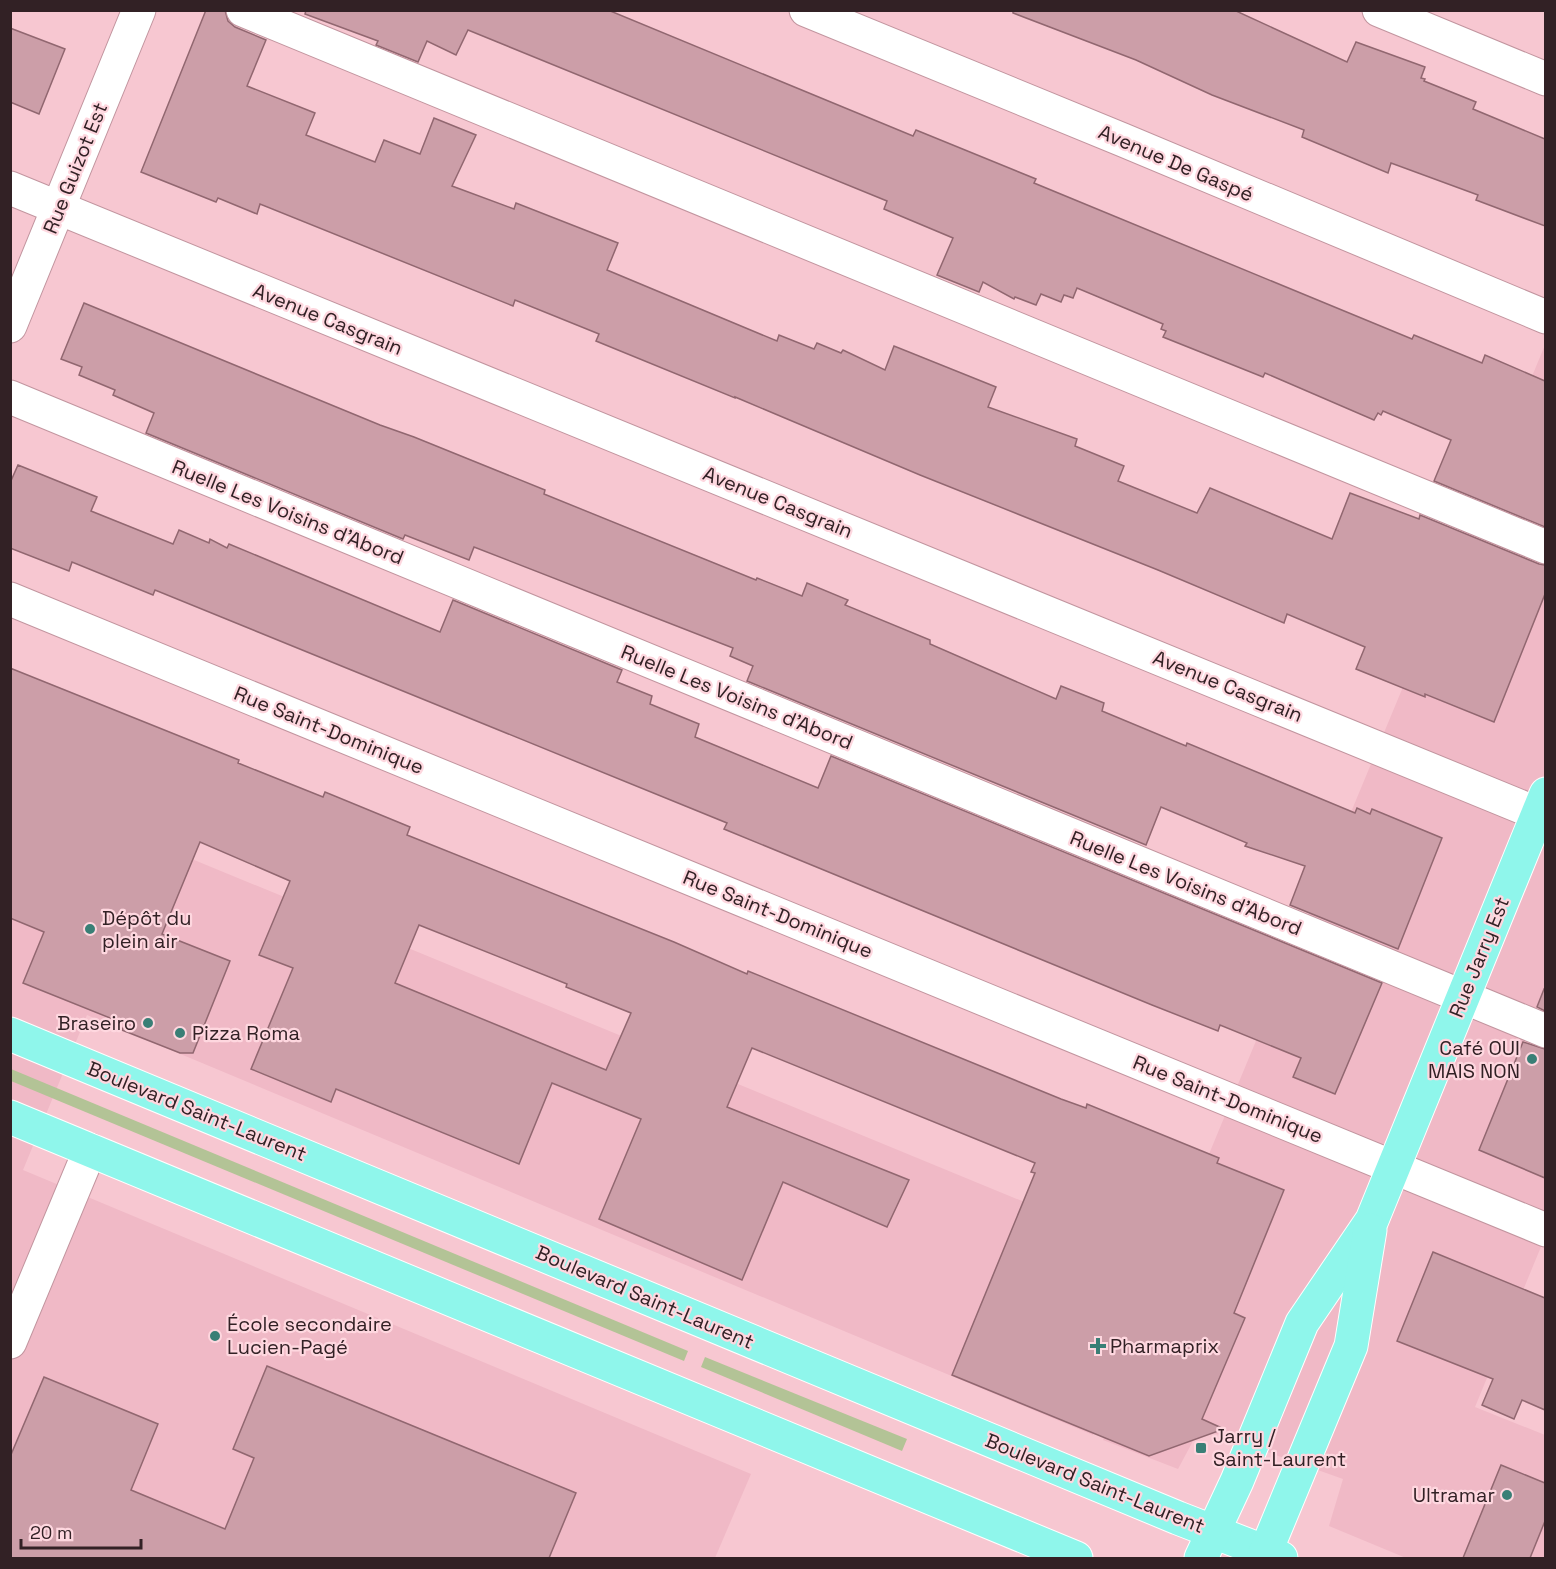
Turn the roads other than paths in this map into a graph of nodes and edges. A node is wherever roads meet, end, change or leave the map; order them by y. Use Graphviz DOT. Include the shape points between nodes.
graph roads {
  1 [pos="139,10"];
  2 [pos="243,10"];
  3 [pos="806,10"];
  4 [pos="1379,10"];
  5 [pos="1545,79"];
  6 [pos="10,188"];
  7 [pos="59,208"];
  8 [pos="1545,317"];
  9 [pos="10,326"];
  10 [pos="10,397"];
  11 [pos="1545,547"];
  12 [pos="10,599"];
  13 [pos="1543,808"];
  14 [pos="1463,997"];
  15 [pos="1545,1031"];
  16 [pos="10,1034"];
  17 [pos="10,1117"];
  18 [pos="90,1150"];
  19 [pos="1394,1168"];
  20 [pos="1372,1220"];
  21 [pos="1545,1230"];
  22 [pos="10,1342"];
  23 [pos="1208,1545"];
  24 [pos="1270,1556"];
  25 [pos="1076,1558"];
  1 -- 7 [label="street, Rue Guizot Est"];
  2 -- 11 [label="street"];
  3 -- 8 [label="street, Avenue De Gaspé"];
  4 -- 5 [label="street"];
  6 -- 7 [label="street, Avenue Casgrain"];
  7 -- 9 [label="street, Rue Guizot Est"];
  7 -- 13 [label="street, Avenue Casgrain"];
  10 -- 14 [label="street, Ruelle Les Voisins d’Abord"];
  12 -- 19 [label="street, Rue Saint-Dominique"];
  13 -- 14 [label="main road, Rue Jarry Est"];
  14 -- 15 [label="street, Ruelle Les Voisins d’Abord"];
  14 -- 19 [label="main road, Rue Jarry Est"];
  16 -- 23 [label="main road, Boulevard Saint-Laurent"];
  17 -- 18 [label="main road"];
  18 -- 22 [label="street"];
  18 -- 25 [label="main road"];
  19 -- 20 [label="main road, Rue Jarry Est"];
  19 -- 21 [label="street, Rue Saint-Dominique"];
  20 -- 23 [label="main road, Rue Jarry Est" via="1302,1323"];
  20 -- 24 [label="main road, Rue Jarry Est" via="1351,1346"];
  23 -- 24 [label="main road, Boulevard Saint-Laurent"];
}
